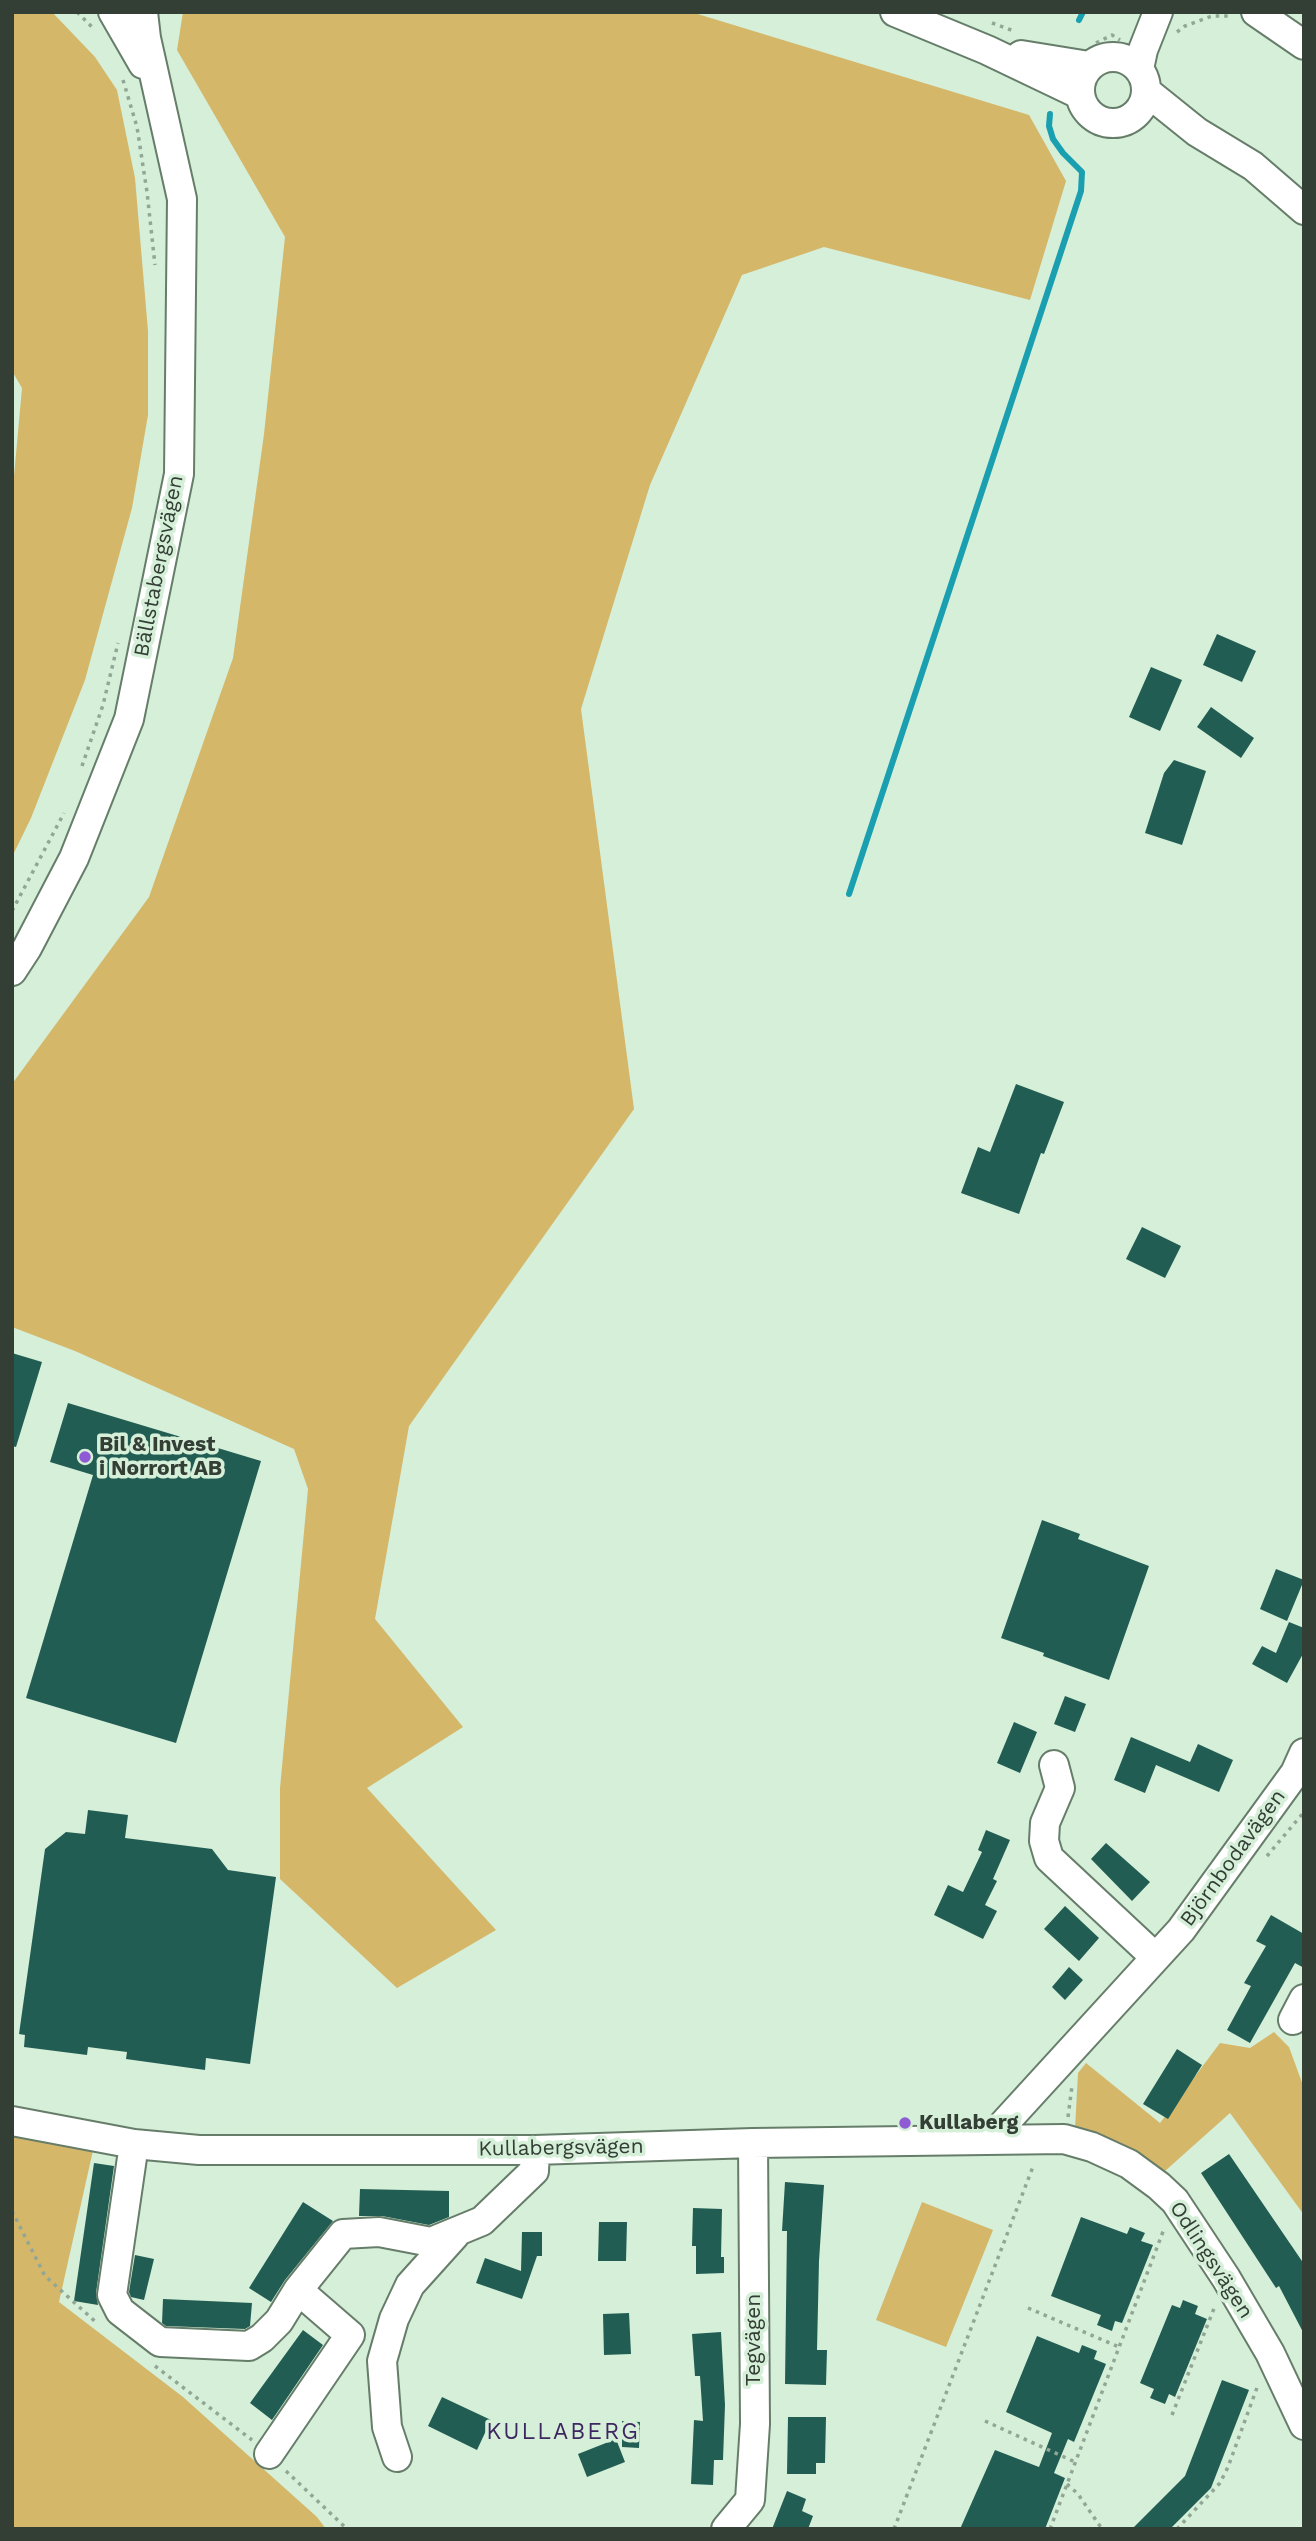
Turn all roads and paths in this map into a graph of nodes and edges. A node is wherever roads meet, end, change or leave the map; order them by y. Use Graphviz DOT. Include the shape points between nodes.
graph roads {
  1 [pos="77,12"];
  2 [pos="143,12"];
  3 [pos="895,12"];
  4 [pos="1143,12"];
  5 [pos="1157,12"];
  6 [pos="1247,14"];
  7 [pos="103,21"];
  8 [pos="1177,33"];
  9 [pos="1304,45"];
  10 [pos="987,50"];
  11 [pos="1099,61"];
  12 [pos="119,69"];
  13 [pos="1140,92"];
  14 [pos="1079,94"];
  15 [pos="158,95"];
  16 [pos="1304,210"];
  17 [pos="156,268"];
  18 [pos="120,634"];
  19 [pos="79,776"];
  20 [pos="65,811"];
  21 [pos="12,911"];
  22 [pos="12,971"];
  23 [pos="1054,1765"];
  24 [pos="1301,1768"];
  25 [pos="1304,1812"];
  26 [pos="1259,1866"];
  27 [pos="1155,1957"];
  28 [pos="1073,2078"];
  29 [pos="12,2121"];
  30 [pos="1065,2138"];
  31 [pos="989,2140"];
  32 [pos="753,2143"];
  33 [pos="134,2144"];
  34 [pos="535,2150"];
  35 [pos="1044,2161"];
  36 [pos="1175,2201"];
  37 [pos="12,2211"];
  38 [pos="461,2229"];
  39 [pos="1226,2278"];
  40 [pos="298,2290"];
  41 [pos="1028,2308"];
  42 [pos="107,2331"];
  43 [pos="1119,2347"];
  44 [pos="1270,2353"];
  45 [pos="149,2362"];
  46 [pos="1172,2415"];
  47 [pos="985,2421"];
  48 [pos="1304,2425"];
  49 [pos="269,2454"];
  50 [pos="397,2457"];
  51 [pos="1076,2462"];
  52 [pos="1067,2484"];
  53 [pos="347,2529"];
  54 [pos="726,2529"];
  55 [pos="894,2529"];
  56 [pos="1050,2529"];
  57 [pos="1102,2529"];
  58 [pos="1177,2529"];
  1 -- 7 [label="path"];
  2 -- 15 [label="street, Bällstabergsvägen"];
  3 -- 10 [label="street"];
  4 -- 11 [label="street" via="1125,42"];
  5 -- 13 [label="street" via="1143,50"];
  6 -- 8 [label="path" via="1212,16"];
  6 -- 9 [label="street"];
  7 -- 15 [label="street, Bällstabergsvägen" via="133,44"];
  10 -- 11 [label="street"];
  10 -- 14 [label="street"];
  11 -- 13 [label="street" via="1127,60"];
  11 -- 14 [label="street" via="1082,75"];
  12 -- 17 [label="path" via="136,127"];
  13 -- 14 [label="street" via="1125,122 1113,124 1089,115"];
  13 -- 16 [label="street" via="1253,166"];
  15 -- 22 [label="street, Bällstabergsvägen" via="182,199 179,474 129,719 74,858"];
  18 -- 19 [label="path"];
  20 -- 21 [label="path"];
  23 -- 27 [label="street" via="1060,1787 1045,1823 1049,1858"];
  24 -- 27 [label="street, Björnbodavägen" via="1181,1930"];
  25 -- 26 [label="path"];
  27 -- 31 [label="street, Björnbodavägen"];
  28 -- 30 [label="path"];
  29 -- 33 [label="street, Kullabergsvägen"];
  30 -- 31 [label="street, Odlingsvägen"];
  30 -- 36 [label="street, Odlingsvägen" via="1129,2164"];
  31 -- 32 [label="street, Kullabergsvägen"];
  32 -- 34 [label="street, Kullabergsvägen"];
  32 -- 54 [label="street, Tegvägen" via="755,2424 750,2500"];
  33 -- 34 [label="street, Kullabergsvägen" via="200,2150"];
  33 -- 40 [label="street" via="113,2295 120,2311 160,2342 249,2346 279,2322"];
  34 -- 38 [label="street" via="534,2171 482,2221"];
  35 -- 55 [label="path" via="1034,2162"];
  36 -- 39 [label="street, Odlingsvägen"];
  36 -- 43 [label="path"];
  37 -- 42 [label="path" via="45,2276"];
  38 -- 40 [label="street" via="430,2242 379,2231 343,2234"];
  38 -- 50 [label="street" via="410,2285 382,2361 387,2427"];
  39 -- 44 [label="street, Odlingsvägen"];
  39 -- 46 [label="path"];
  40 -- 49 [label="street" via="350,2335"];
  41 -- 43 [label="path"];
  43 -- 51 [label="path"];
  44 -- 48 [label="street, Odlingsvägen"];
  44 -- 58 [label="path" via="1224,2475"];
  45 -- 49 [label="path"];
  47 -- 51 [label="path"];
  49 -- 53 [label="path"];
  51 -- 52 [label="path"];
  52 -- 56 [label="path"];
  52 -- 57 [label="path"];
}
